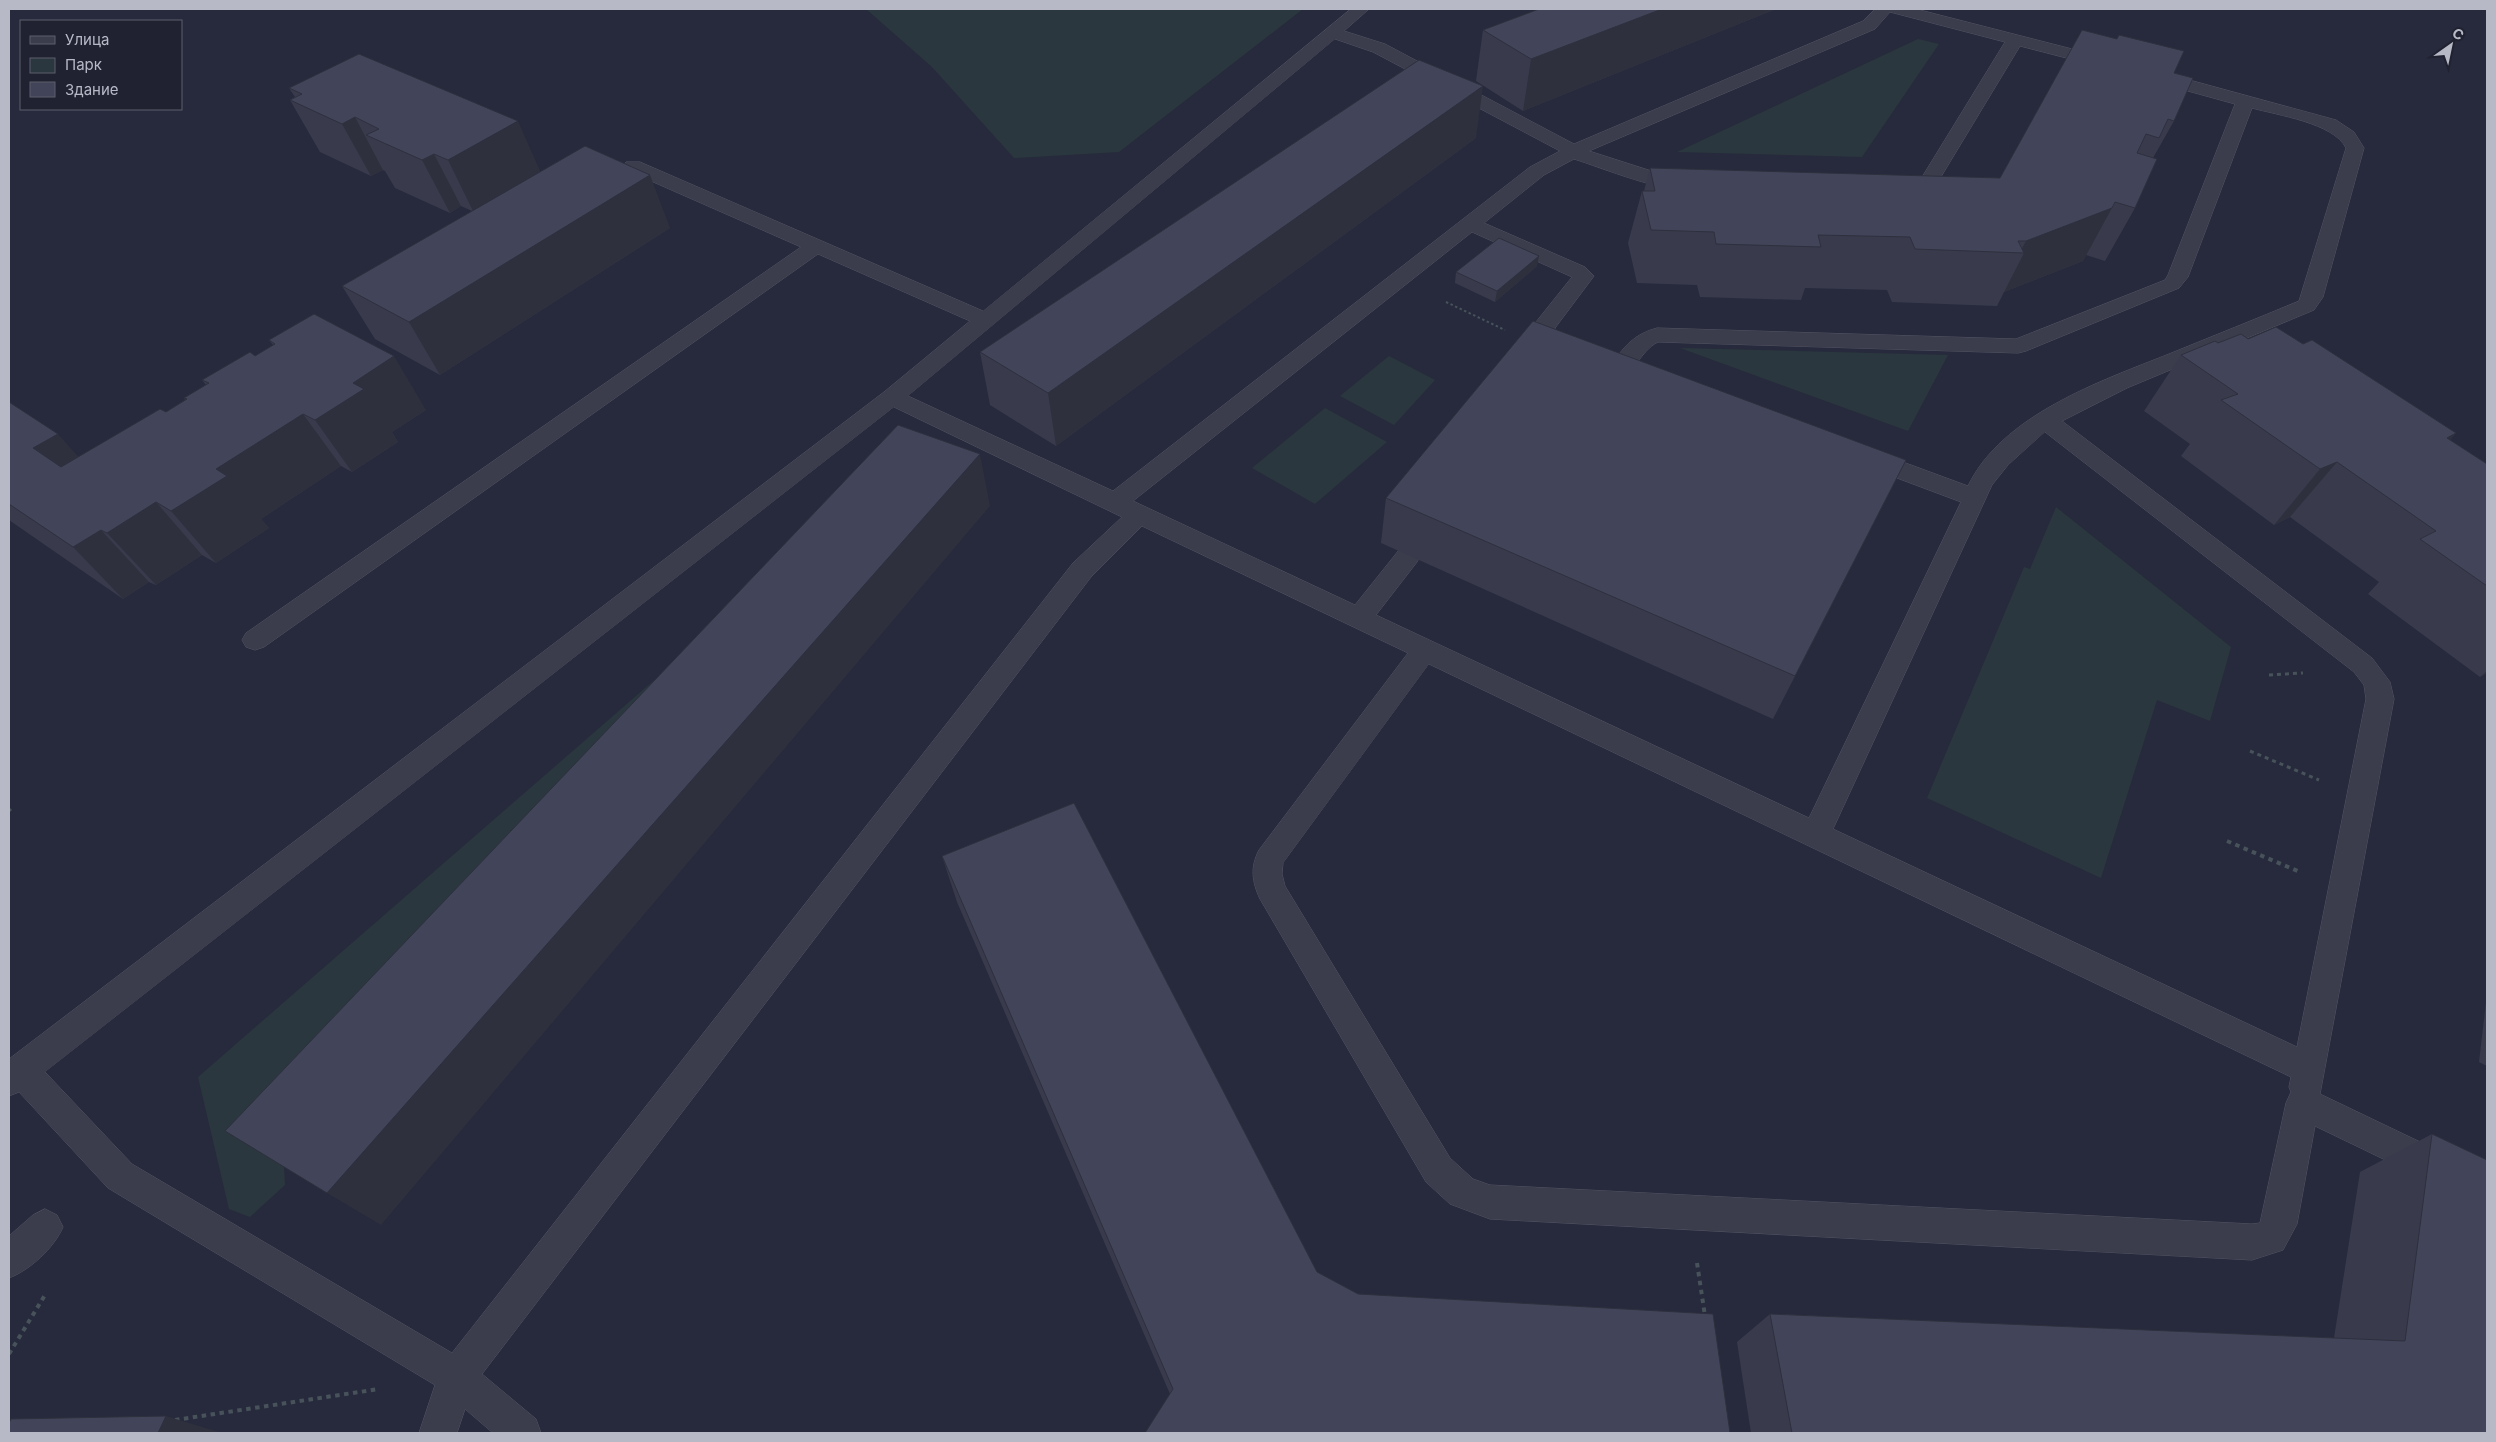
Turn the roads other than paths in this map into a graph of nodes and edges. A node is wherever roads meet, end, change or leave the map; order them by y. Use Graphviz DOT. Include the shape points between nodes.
graph roads {
  1 [pos="1361,9"];
  2 [pos="1884,9"];
  3 [pos="1897,9"];
  4 [pos="1332,33"];
  5 [pos="2015,40"];
  6 [pos="2246,100"];
  7 [pos="1574,151"];
  8 [pos="634,166"];
  9 [pos="1698,186"];
  10 [pos="1881,191"];
  11 [pos="1470,224"];
  12 [pos="816,246"];
  13 [pos="986,320"];
  14 [pos="2258,326"];
  15 [pos="2282,342"];
  16 [pos="892,397"];
  17 [pos="2045,420"];
  18 [pos="1845,449"];
  19 [pos="1974,498"];
  20 [pos="1126,509"];
  21 [pos="1408,556"];
  22 [pos="1358,619"];
  23 [pos="255,640"];
  24 [pos="1425,650"];
  25 [pos="1816,835"];
  26 [pos="2309,1069"];
  27 [pos="15,1075"];
  28 [pos="2302,1103"];
  29 [pos="2487,1192"];
  30 [pos="45,1227"];
  31 [pos="9,1260"];
  32 [pos="457,1377"];
  33 [pos="438,1433"];
  34 [pos="522,1433"];
  1 -- 4 [label="street"];
  2 -- 7 [label="street" via="1869,24"];
  3 -- 5 [label="street"];
  4 -- 7 [label="street" via="1379,48"];
  4 -- 13 [label="street"];
  5 -- 6 [label="street"];
  5 -- 10 [label="street" via="1926,186 1910,192"];
  6 -- 11 [label="street" via="2178,277 2172,284 2018,346 1657,335 1639,343 1614,362 1552,340 1544,333 1544,327 1584,276"];
  6 -- 14 [label="street" via="2329,124 2352,140 2355,148 2308,305"];
  7 -- 9 [label="street" via="1677,185"];
  7 -- 11 [label="street" via="1537,171"];
  8 -- 12 [label="street"];
  11 -- 20 [label="street"];
  12 -- 13 [label="street"];
  12 -- 23 [label="street"];
  13 -- 16 [label="street"];
  14 -- 15 [label="street"];
  14 -- 17 [label="street" via="2111,386"];
  16 -- 20 [label="street"];
  16 -- 27 [label="street"];
  17 -- 19 [label="street" via="2019,439 1995,463"];
  17 -- 26 [label="street" via="2363,665 2377,682 2380,699"];
  18 -- 19 [label="street"];
  19 -- 25 [label="street"];
  20 -- 22 [label="street"];
  20 -- 32 [label="street"];
  21 -- 22 [label="street"];
  22 -- 24 [label="street"];
  24 -- 25 [label="street"];
  24 -- 28 [label="street" via="1269,858 1267,874 1271,890 1438,1170 1462,1192 1490,1202 2252,1242 2271,1238 2280,1224"];
  25 -- 26 [label="street"];
  26 -- 28 [label="street"];
  27 -- 32 [label="street" via="120,1176"];
  28 -- 29 [label="street"];
  30 -- 31 [label="street"];
  32 -- 33 [label="street"];
  32 -- 34 [label="street"];
}
